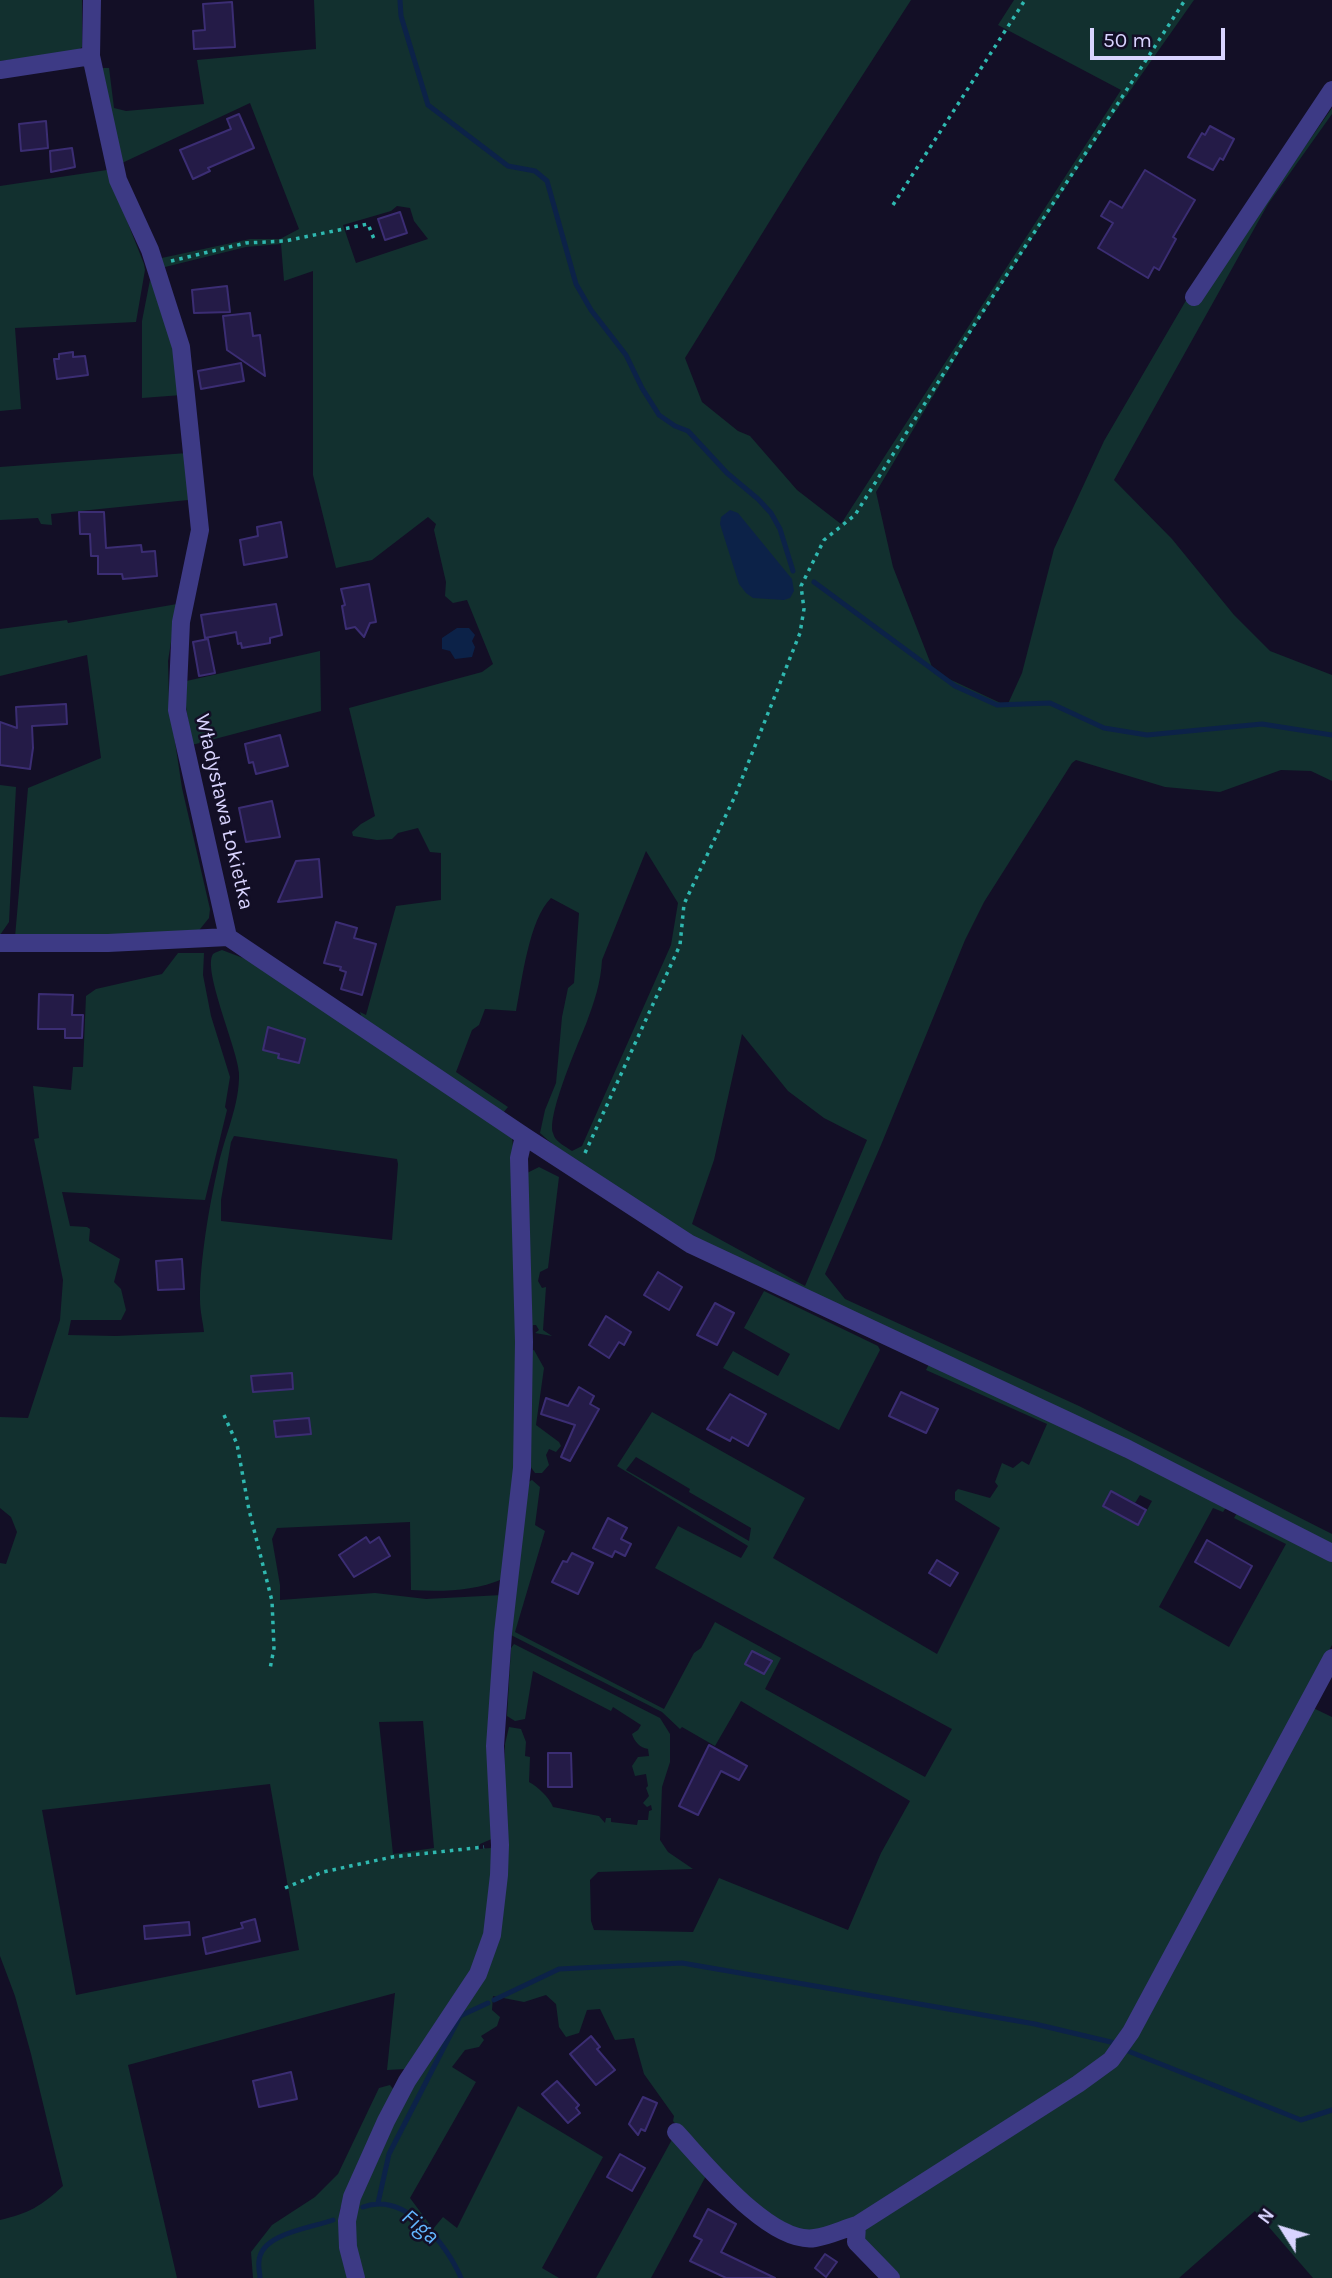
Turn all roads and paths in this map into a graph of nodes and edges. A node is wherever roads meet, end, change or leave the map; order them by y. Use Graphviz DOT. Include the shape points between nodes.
graph roads {
  1 [pos="92,0"];
  2 [pos="1025,0"];
  3 [pos="1185,0"];
  4 [pos="91,56"];
  5 [pos="0,70"];
  6 [pos="1332,90"];
  7 [pos="893,205"];
  8 [pos="374,239"];
  9 [pos="155,265"];
  10 [pos="1194,297"];
  11 [pos="228,937"];
  12 [pos="0,943"];
  13 [pos="524,1136"];
  14 [pos="586,1153"];
  15 [pos="224,1415"];
  16 [pos="1332,1553"];
  17 [pos="1332,1658"];
  18 [pos="270,1669"];
  19 [pos="500,1844"];
  20 [pos="285,1888"];
  21 [pos="676,2132"];
  22 [pos="857,2225"];
  23 [pos="356,2278"];
  24 [pos="891,2278"];
  1 -- 4 [label="street, Władysława Łokietka"];
  2 -- 7 [label="path"];
  3 -- 14 [label="path" via="855,515 824,540 801,586 800,633 735,796 684,904 680,945"];
  4 -- 5 [label="street"];
  4 -- 9 [label="street, Władysława Łokietka" via="118,180"];
  6 -- 10 [label="street"];
  8 -- 9 [label="path" via="368,224 285,241 246,243"];
  9 -- 11 [label="street, Władysława Łokietka" via="181,347 200,530 181,622 177,710"];
  11 -- 12 [label="street, Władysława Łokietka"];
  11 -- 13 [label="street, Władysława Łokietka"];
  13 -- 16 [label="street, Władysława Łokietka" via="690,1244 1128,1449"];
  13 -- 19 [label="street" via="519,1158 522,1468 495,1746"];
  15 -- 18 [label="path" via="237,1444 272,1601"];
  17 -- 22 [label="street" via="1132,2032 1111,2060"];
  19 -- 20 [label="path" via="392,1857 323,1872"];
  19 -- 23 [label="street" via="488,1952 407,2081 349,2206 348,2248"];
  21 -- 22 [label="street" via="734,2195 792,2235 814,2238"];
  22 -- 24 [label="street" via="856,2242"];
}
